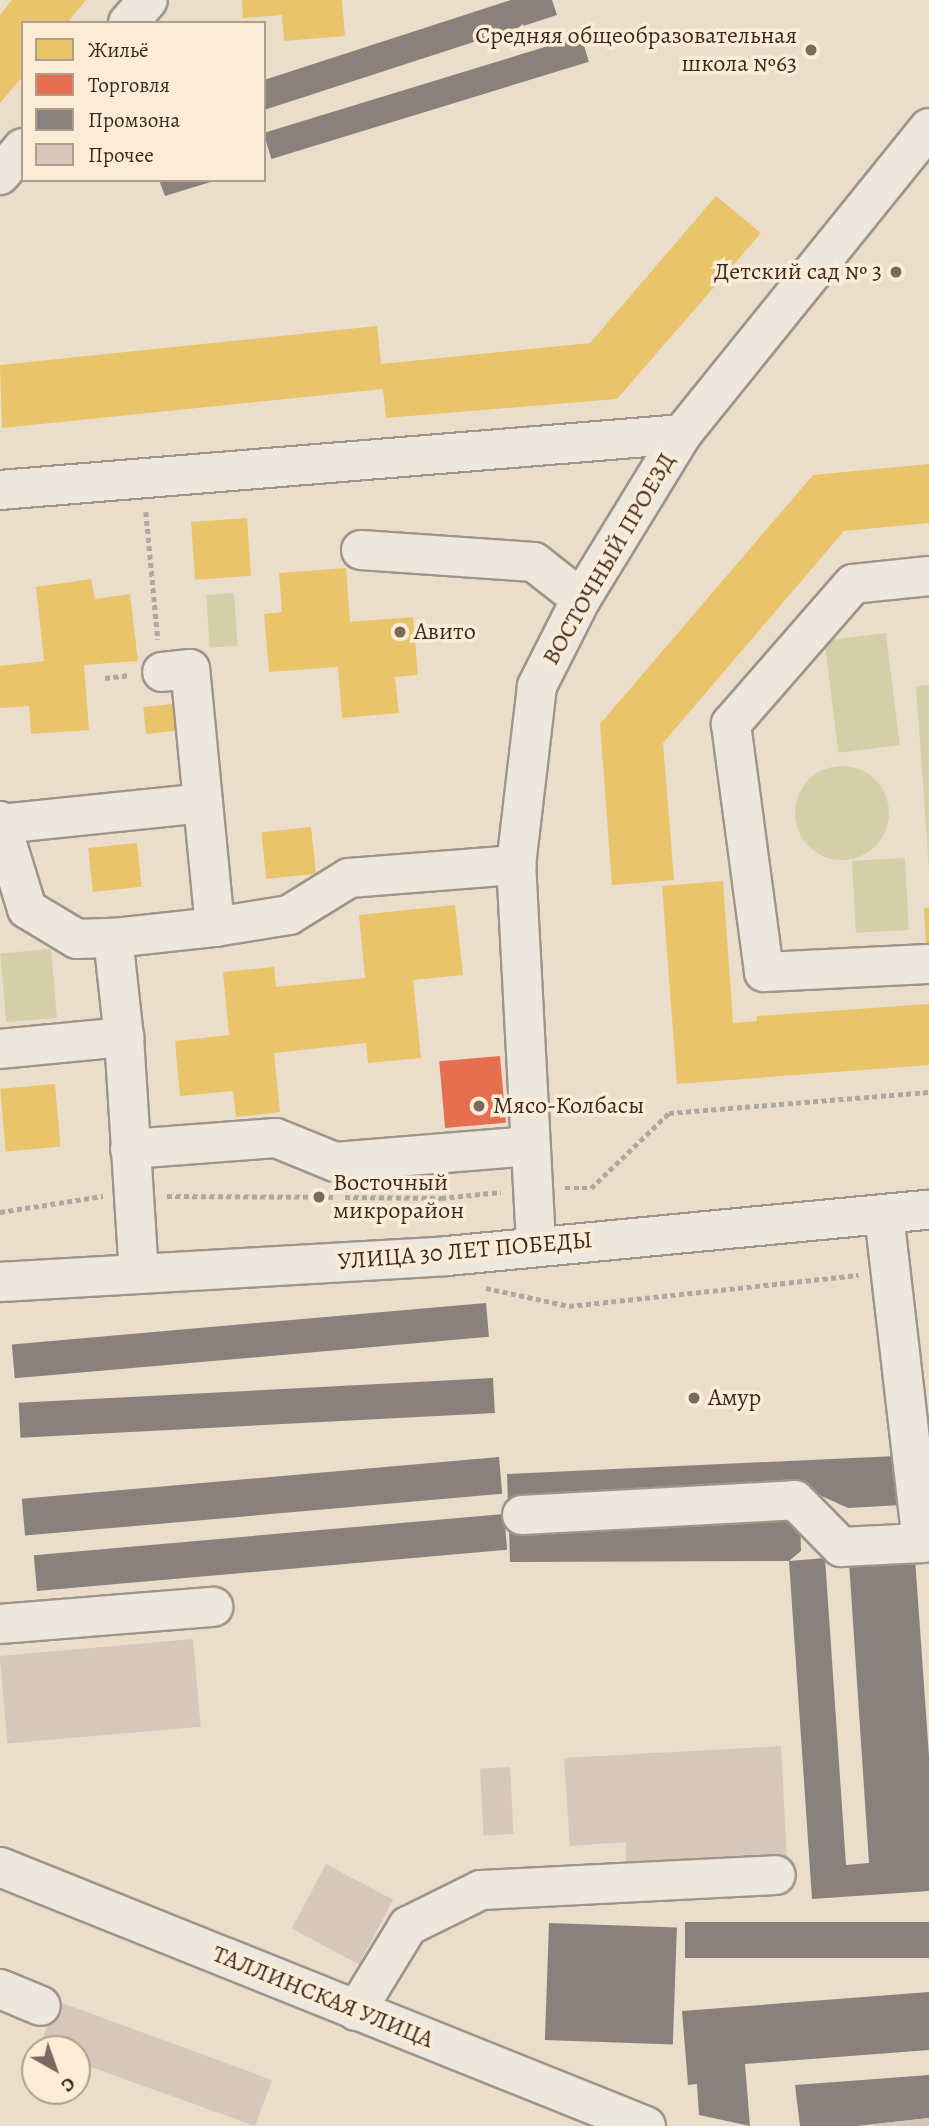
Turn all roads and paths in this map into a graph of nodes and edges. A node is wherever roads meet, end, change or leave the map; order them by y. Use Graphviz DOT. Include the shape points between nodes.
graph roads {
  1 [pos="148,0"];
  2 [pos="130,21"];
  3 [pos="929,128"];
  4 [pos="21,150"];
  5 [pos="0,175"];
  6 [pos="682,434"];
  7 [pos="142,476"];
  8 [pos="0,490"];
  9 [pos="361,550"];
  10 [pos="929,576"];
  11 [pos="581,599"];
  12 [pos="162,672"];
  13 [pos="104,678"];
  14 [pos="203,803"];
  15 [pos="1,823"];
  16 [pos="516,864"];
  17 [pos="14,910"];
  18 [pos="215,927"];
  19 [pos="113,938"];
  20 [pos="929,964"];
  21 [pos="124,1037"];
  22 [pos="0,1049"];
  23 [pos="530,1146"];
  24 [pos="130,1149"];
  25 [pos="929,1210"];
  26 [pos="884,1215"];
  27 [pos="536,1244"];
  28 [pos="890,1272"];
  29 [pos="139,1274"];
  30 [pos="0,1282"];
  31 [pos="475,1285"];
  32 [pos="522,1515"];
  33 [pos="925,1543"];
  34 [pos="213,1607"];
  35 [pos="0,1624"];
  36 [pos="0,1867"];
  37 [pos="776,1875"];
  38 [pos="0,1989"];
  39 [pos="41,2006"];
  40 [pos="356,2011"];
  41 [pos="646,2126"];
  1 -- 2 [label="street"];
  3 -- 6 [label="street, ВОСТОЧНЫЙ ПРОЕЗД"];
  4 -- 5 [label="street"];
  6 -- 7 [label="street"];
  6 -- 11 [label="street, ВОСТОЧНЫЙ ПРОЕЗД"];
  7 -- 8 [label="street"];
  7 -- 12 [label="path"];
  9 -- 11 [label="street" via="534,562"];
  10 -- 20 [label="street" via="853,584 731,724 764,972"];
  11 -- 16 [label="street, ВОСТОЧНЫЙ ПРОЕЗД" via="537,686"];
  12 -- 13 [label="path"];
  12 -- 14 [label="street" via="190,670"];
  14 -- 15 [label="street"];
  14 -- 18 [label="street"];
  15 -- 17 [label="street"];
  16 -- 18 [label="street" via="349,878 289,915"];
  16 -- 23 [label="street, ВОСТОЧНЫЙ ПРОЕЗД"];
  17 -- 19 [label="street" via="77,939"];
  18 -- 19 [label="street"];
  19 -- 21 [label="street"];
  21 -- 22 [label="street"];
  21 -- 24 [label="street"];
  23 -- 24 [label="street" via="335,1161 276,1138"];
  23 -- 27 [label="street, ВОСТОЧНЫЙ ПРОЕЗД"];
  24 -- 29 [label="street"];
  25 -- 26 [label="street, УЛИЦА 30 ЛЕТ ПОБЕДЫ"];
  26 -- 27 [label="street, УЛИЦА 30 ЛЕТ ПОБЕДЫ"];
  26 -- 28 [label="street"];
  27 -- 29 [label="street, УЛИЦА 30 ЛЕТ ПОБЕДЫ" via="447,1256"];
  28 -- 31 [label="path" via="569,1306"];
  28 -- 33 [label="street"];
  29 -- 30 [label="street, УЛИЦА 30 ЛЕТ ПОБЕДЫ"];
  32 -- 33 [label="street" via="795,1500 841,1546"];
  34 -- 35 [label="street"];
  36 -- 40 [label="street, ТАЛЛИНСКАЯ УЛИЦА"];
  37 -- 40 [label="street" via="481,1890 408,1926"];
  38 -- 39 [label="street"];
  40 -- 41 [label="street, ТАЛЛИНСКАЯ УЛИЦА"];
}
